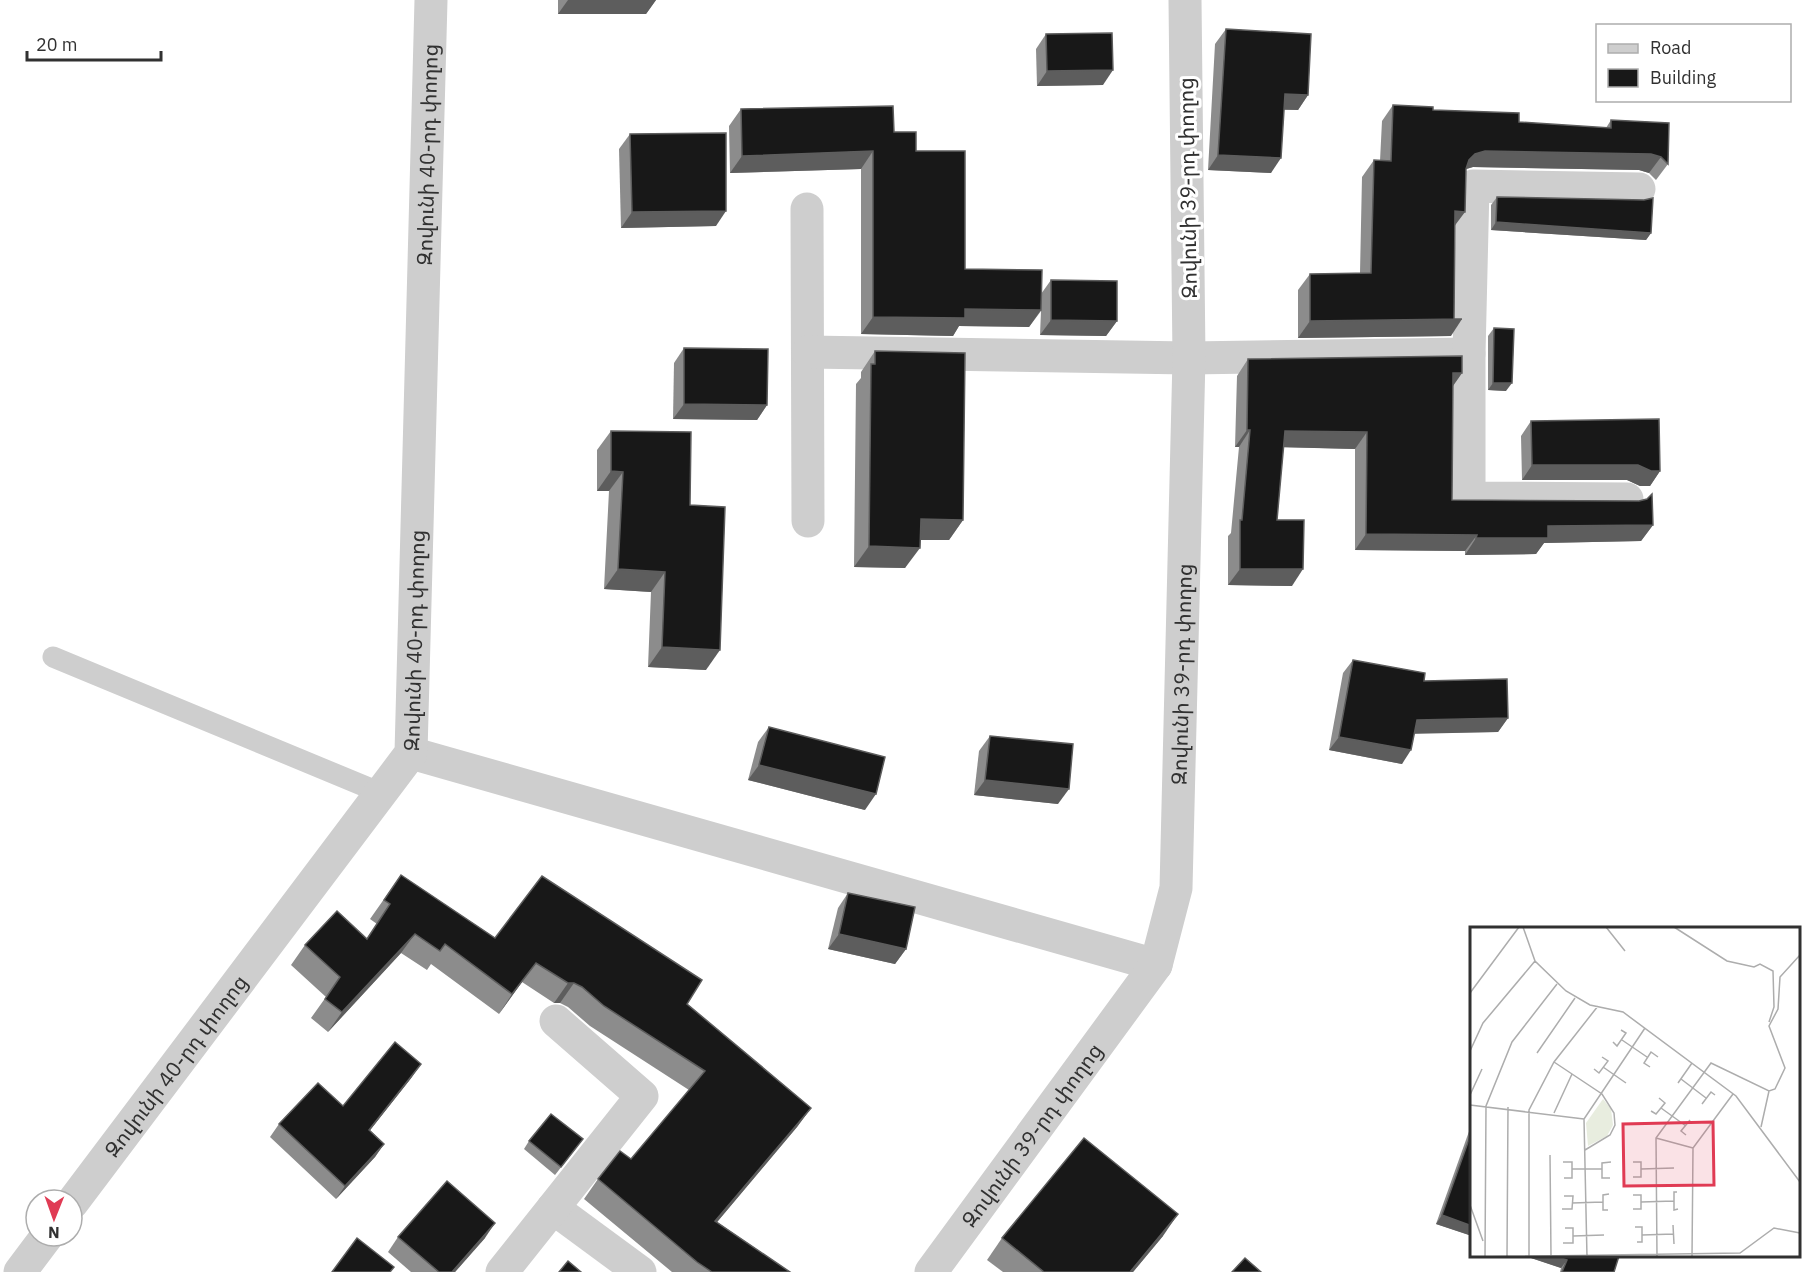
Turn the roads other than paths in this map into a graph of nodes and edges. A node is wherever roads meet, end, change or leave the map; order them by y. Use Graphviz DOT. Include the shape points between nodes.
graph roads {
  1 [pos="431,0"];
  2 [pos="1185,0"];
  3 [pos="1639,189"];
  4 [pos="807,208"];
  5 [pos="808,352"];
  6 [pos="1469,354"];
  7 [pos="1189,358"];
  8 [pos="1627,499"];
  9 [pos="808,521"];
  10 [pos="52,657"];
  11 [pos="411,753"];
  12 [pos="381,793"];
  13 [pos="1156,965"];
  14 [pos="556,1021"];
  15 [pos="83,1188"];
  16 [pos="553,1208"];
  17 [pos="39,1248"];
  18 [pos="20,1272"];
  19 [pos="502,1272"];
  20 [pos="640,1272"];
  21 [pos="931,1272"];
  1 -- 11 [label="street, Զովունի 40-րդ փողոց"];
  2 -- 7 [label="street, Զովունի 39-րդ փողոց"];
  3 -- 6 [label="street" via="1473,186"];
  4 -- 5 [label="street"];
  5 -- 7 [label="street"];
  5 -- 9 [label="street"];
  6 -- 7 [label="street"];
  6 -- 8 [label="street" via="1469,498"];
  7 -- 13 [label="street, Զովունի 39-րդ փողոց" via="1176,888"];
  10 -- 12 [label="lane"];
  11 -- 12 [label="street, Զովունի 40-րդ փողոց"];
  11 -- 13 [label="street"];
  12 -- 15 [label="street, Զովունի 40-րդ փողոց"];
  13 -- 21 [label="street, Զովունի 39-րդ փողոց"];
  14 -- 16 [label="street" via="642,1096"];
  16 -- 19 [label="street"];
  16 -- 20 [label="street"];
  17 -- 18 [label="street"];
}
